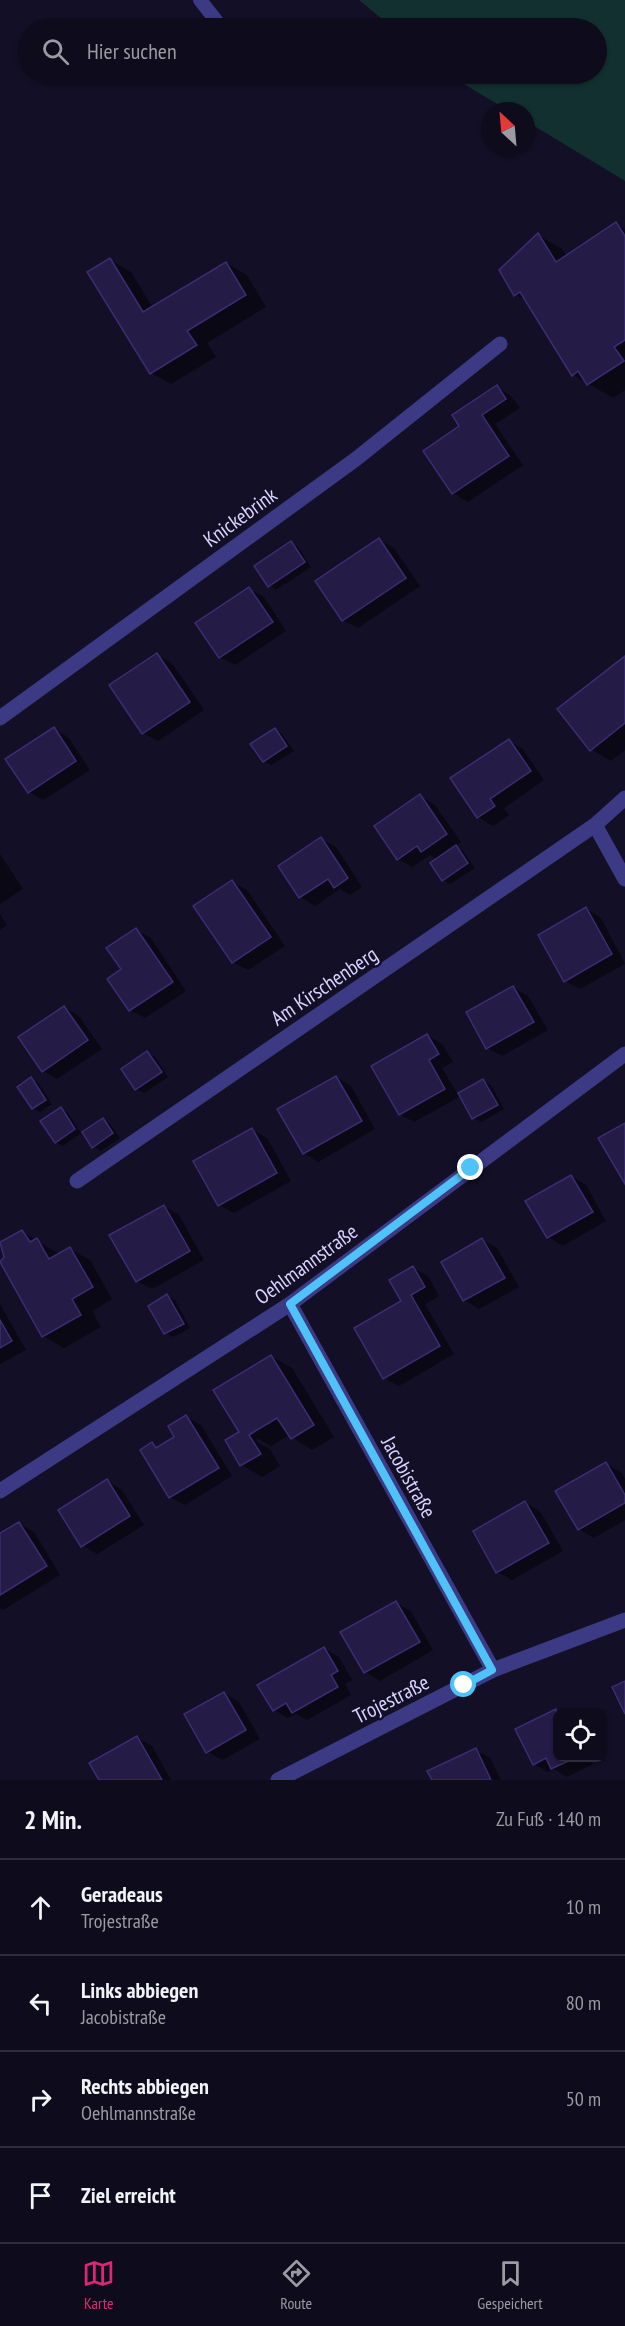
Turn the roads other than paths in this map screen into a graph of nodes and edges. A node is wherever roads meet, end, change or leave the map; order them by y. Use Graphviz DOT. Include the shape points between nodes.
graph roads {
  1 [pos="200,0"];
  2 [pos="214,18"];
  3 [pos="500,344"];
  4 [pos="0,718"];
  5 [pos="625,798"];
  6 [pos="595,825"];
  7 [pos="625,879"];
  8 [pos="625,1054"];
  9 [pos="77,1181"];
  10 [pos="290,1304"];
  11 [pos="0,1491"];
  12 [pos="625,1620"];
  13 [pos="492,1670"];
  14 [pos="278,1780"];
  1 -- 2 [label="lane"];
  3 -- 4 [label="street, Knickebrink" via="356,459"];
  5 -- 6 [label="street, Am Kirschenberg"];
  6 -- 7 [label="street"];
  6 -- 9 [label="street, Am Kirschenberg"];
  8 -- 10 [label="street, Oehlmannstraße"];
  10 -- 11 [label="street, Oehlmannstraße"];
  10 -- 13 [label="street, Jacobistraße"];
  12 -- 13 [label="street, Trojestraße"];
  13 -- 14 [label="street, Trojestraße"];
}
